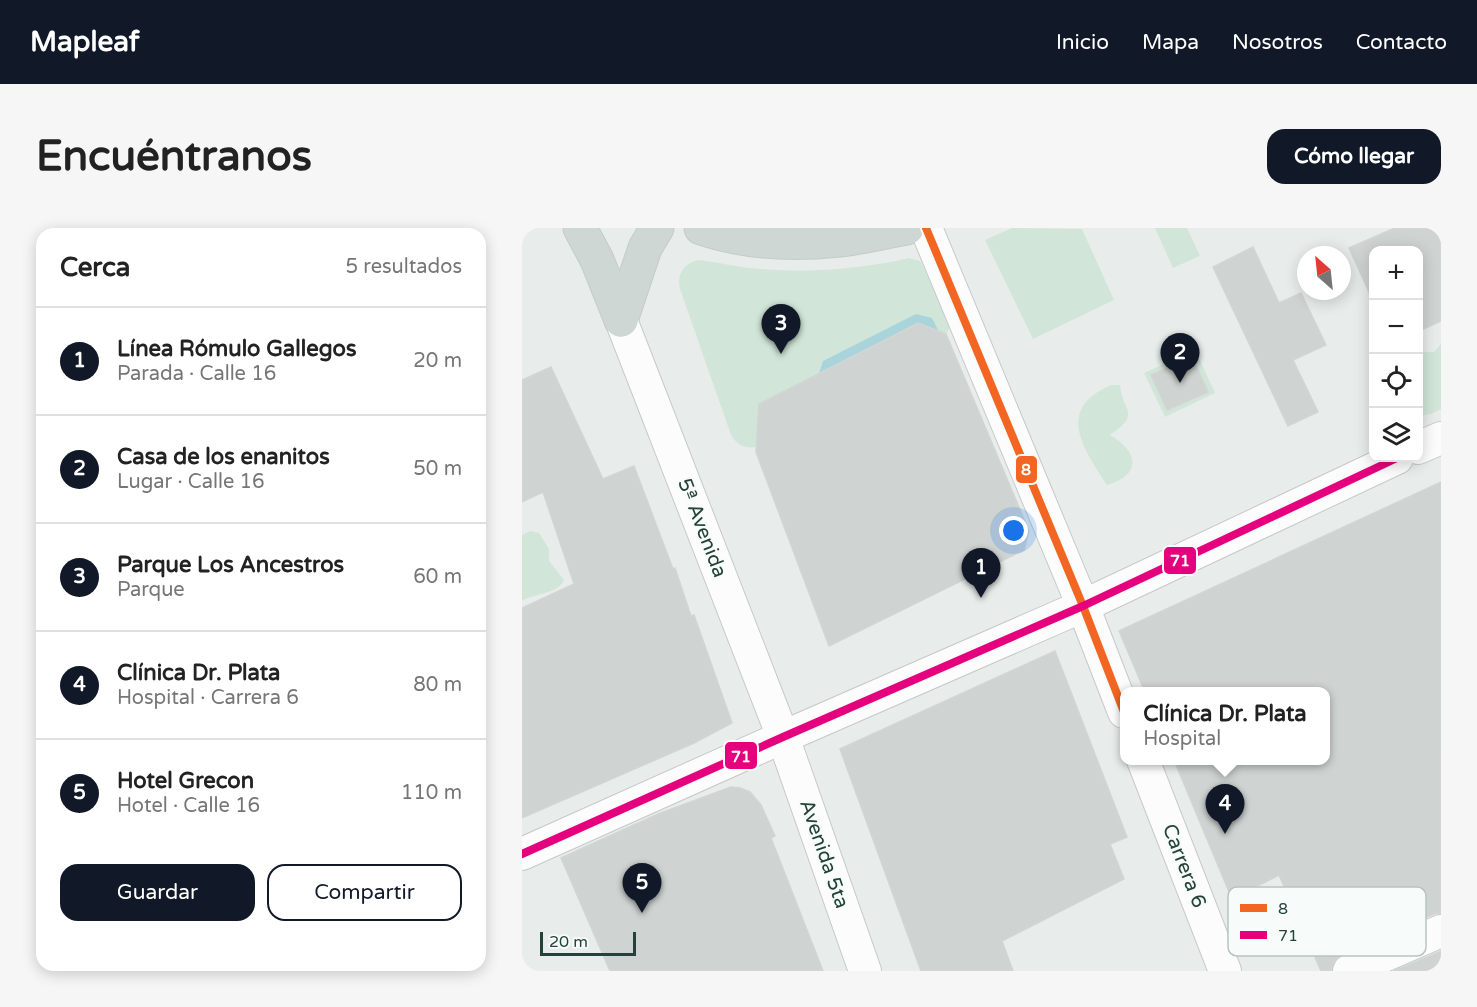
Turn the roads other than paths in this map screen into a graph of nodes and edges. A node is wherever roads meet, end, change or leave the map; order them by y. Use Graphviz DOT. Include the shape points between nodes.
graph roads {
  1 [pos="580,228"];
  2 [pos="657,228"];
  3 [pos="701,228"];
  4 [pos="907,228"];
  5 [pos="926,228"];
  6 [pos="621,320"];
  7 [pos="1441,438"];
  8 [pos="1423,446"];
  9 [pos="1389,462"];
  10 [pos="1083,606"];
  11 [pos="1120,699"];
  12 [pos="783,737"];
  13 [pos="1145,765"];
  14 [pos="522,854"];
  15 [pos="1441,931"];
  16 [pos="1426,938"];
  17 [pos="1384,956"];
  18 [pos="866,971"];
  19 [pos="1226,971"];
  20 [pos="1349,971"];
  1 -- 6 [label="main road"];
  2 -- 6 [label="main road" via="645,248"];
  3 -- 4 [label="main road" via="726,236 778,242 839,240"];
  5 -- 10 [label="street"];
  6 -- 12 [label="street, 5ª Avenida"];
  7 -- 8 [label="street"];
  9 -- 10 [label="street"];
  10 -- 11 [label="street"];
  10 -- 12 [label="street"];
  12 -- 14 [label="street"];
  12 -- 18 [label="street, Avenida 5ta"];
  13 -- 19 [label="street, Carrera 6"];
  15 -- 16 [label="street"];
  17 -- 20 [label="street"];
}
